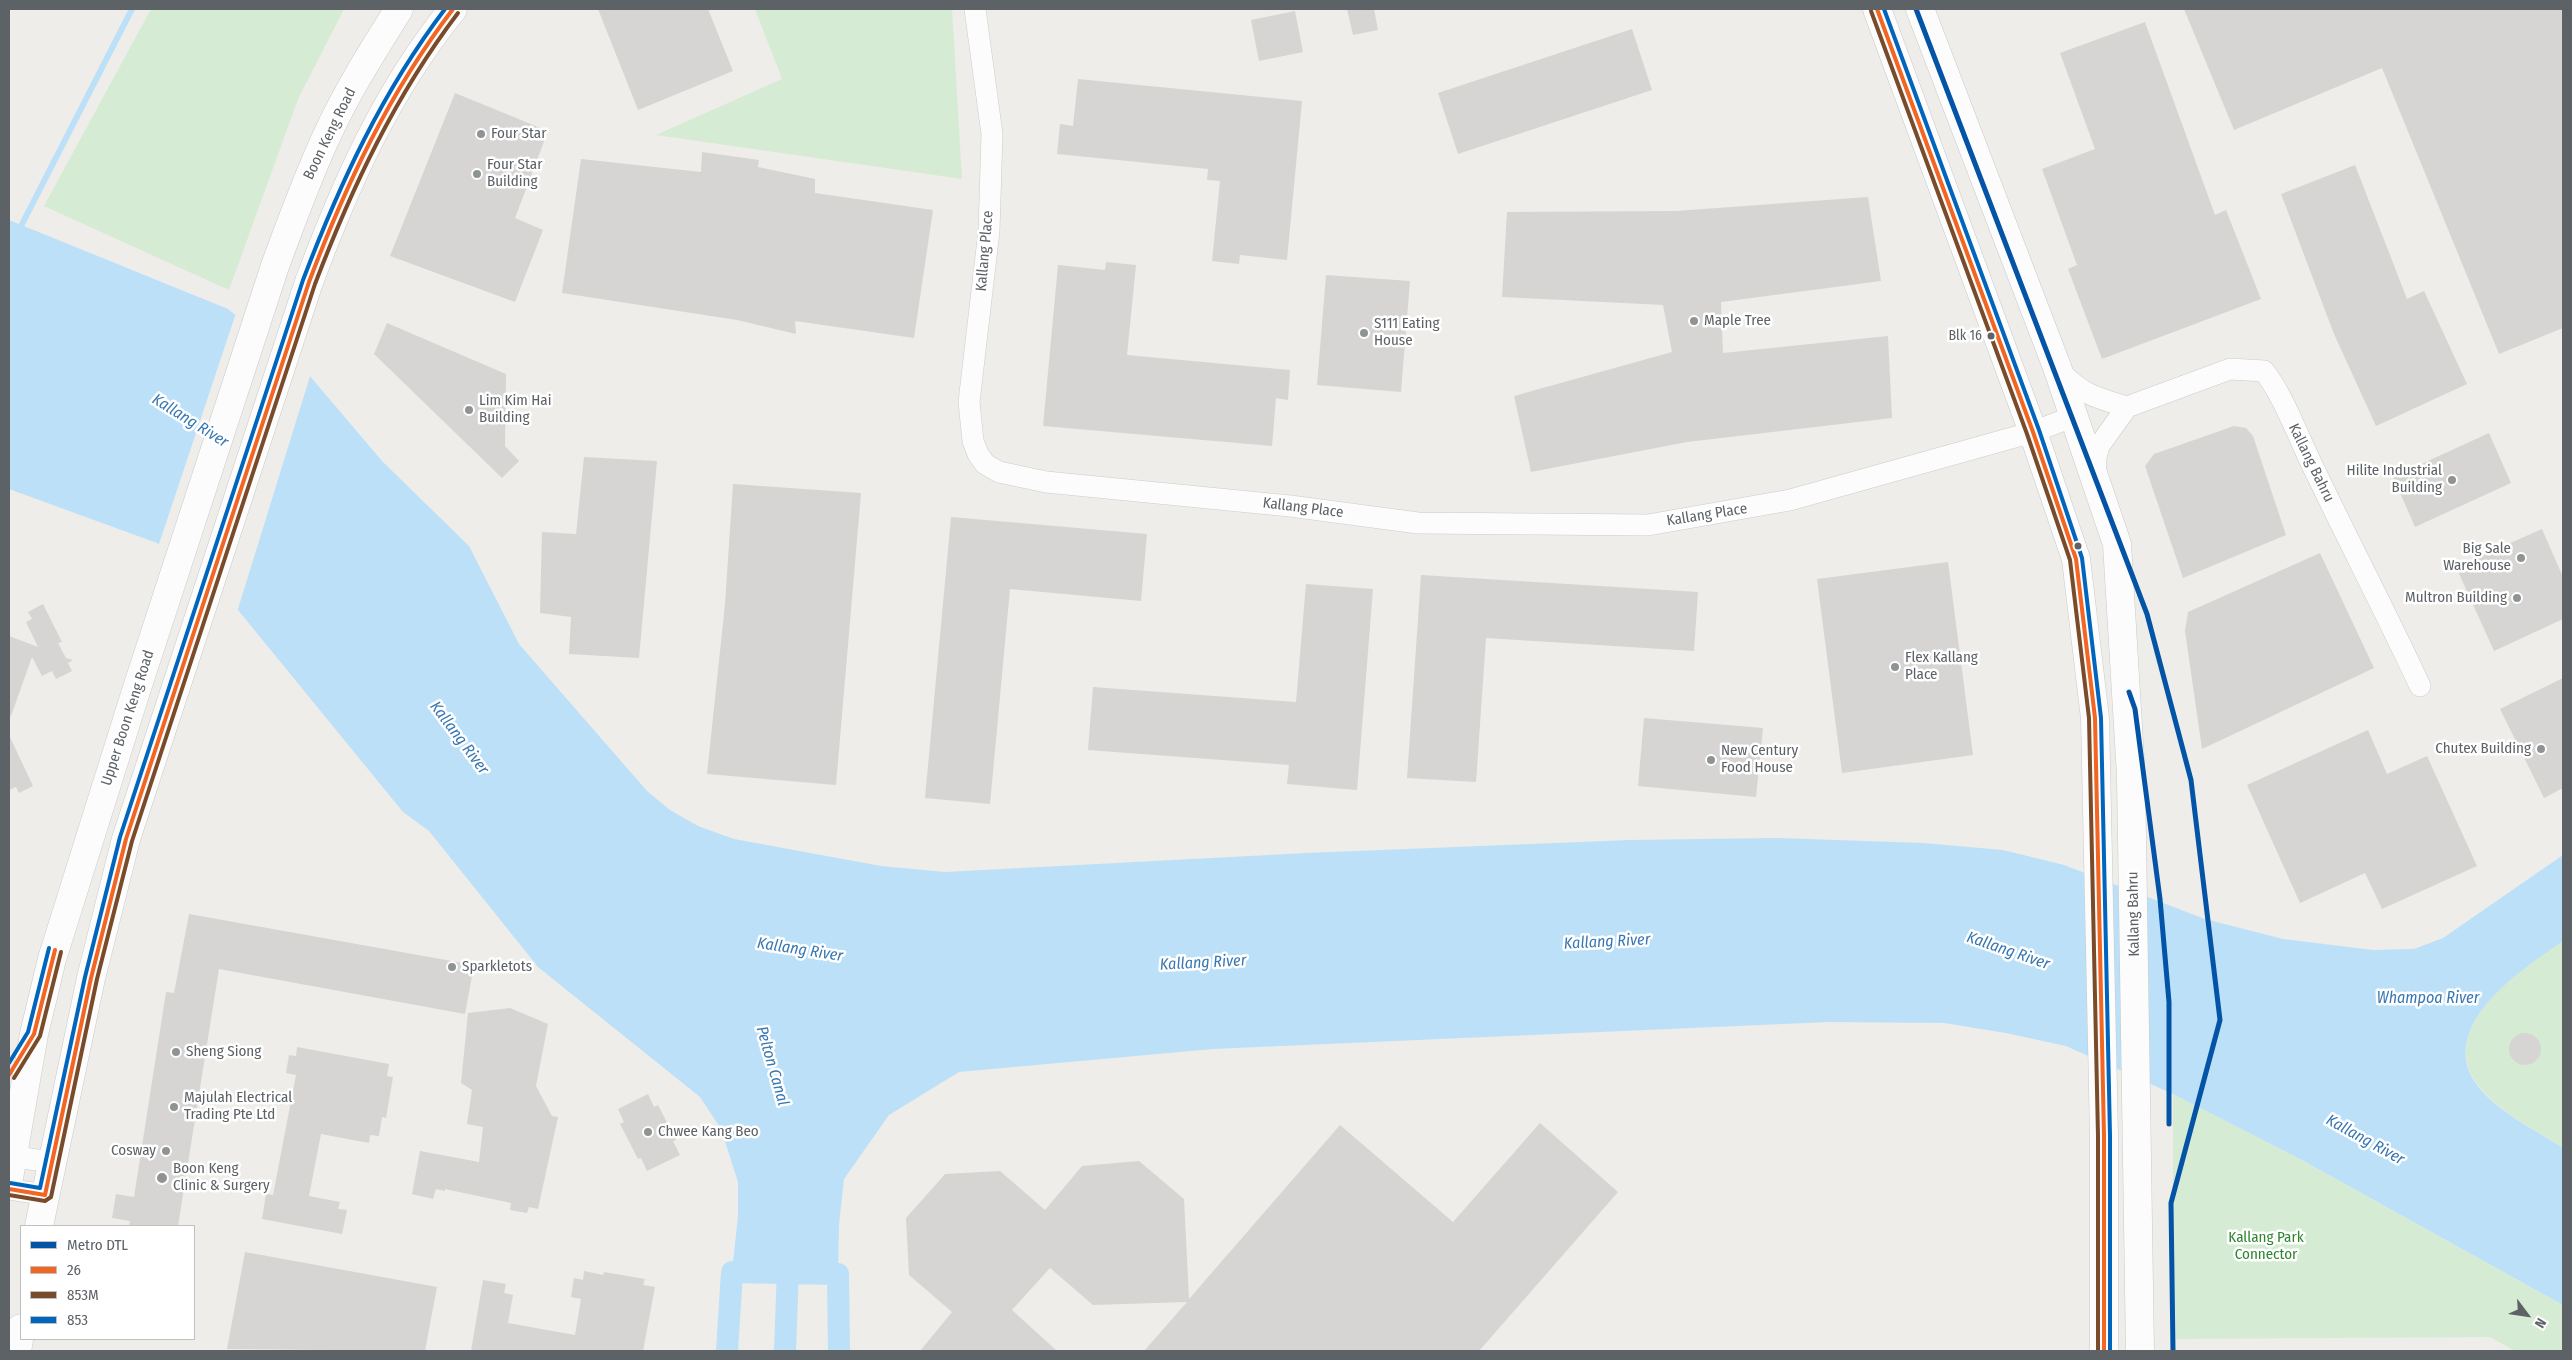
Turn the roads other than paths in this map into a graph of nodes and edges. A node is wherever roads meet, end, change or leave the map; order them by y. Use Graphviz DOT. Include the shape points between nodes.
graph roads {
  1 [pos="399,9"];
  2 [pos="453,9"];
  3 [pos="975,9"];
  4 [pos="1877,9"];
  5 [pos="1920,9"];
  6 [pos="275,266"];
  7 [pos="2056,368"];
  8 [pos="2127,407"];
  9 [pos="2072,417"];
  10 [pos="2033,432"];
  11 [pos="2094,480"];
  12 [pos="2420,686"];
  13 [pos="34,1034"];
  14 [pos="9,1076"];
  15 [pos="51,1162"];
  16 [pos="10,1163"];
  17 [pos="9,1188"];
  18 [pos="45,1195"];
  19 [pos="40,1225"];
  20 [pos="20,1334"];
  21 [pos="17,1351"];
  22 [pos="2104,1351"];
  23 [pos="2140,1351"];
  1 -- 6 [label="main road, Boon Keng Road" via="329,130"];
  2 -- 15 [label="main road" via="399,85 362,152 309,282 126,839 91,978"];
  3 -- 10 [label="street, Kallang Place" via="992,134 989,230 969,402 973,441 978,454 985,464 999,472 1046,482 1290,506 1418,523 1648,525 1790,500"];
  4 -- 10 [label="main road"];
  5 -- 7 [label="main road, Kallang Bahru"];
  6 -- 13 [label="main road, Upper Boon Keng Road" via="52,959"];
  7 -- 8 [label="street, Kallang Bahru" via="2076,388"];
  7 -- 9 [label="main road, Kallang Bahru"];
  8 -- 11 [label="street, Kallang Bahru" via="2100,446"];
  8 -- 12 [label="street, Kallang Bahru" via="2230,369 2264,371 2276,386"];
  9 -- 10 [label="street, Kallang Place"];
  9 -- 11 [label="main road, Kallang Bahru"];
  10 -- 22 [label="main road" via="2076,559 2095,718 2104,1136"];
  11 -- 23 [label="main road, Kallang Bahru" via="2117,544 2131,776"];
  13 -- 14 [label="main road"];
  13 -- 16 [label="main road, Upper Boon Keng Road"];
  15 -- 16 [label="street"];
  15 -- 18 [label="main road"];
  17 -- 18 [label="street"];
  18 -- 19 [label="main road"];
  20 -- 21 [label="main road"];
}
